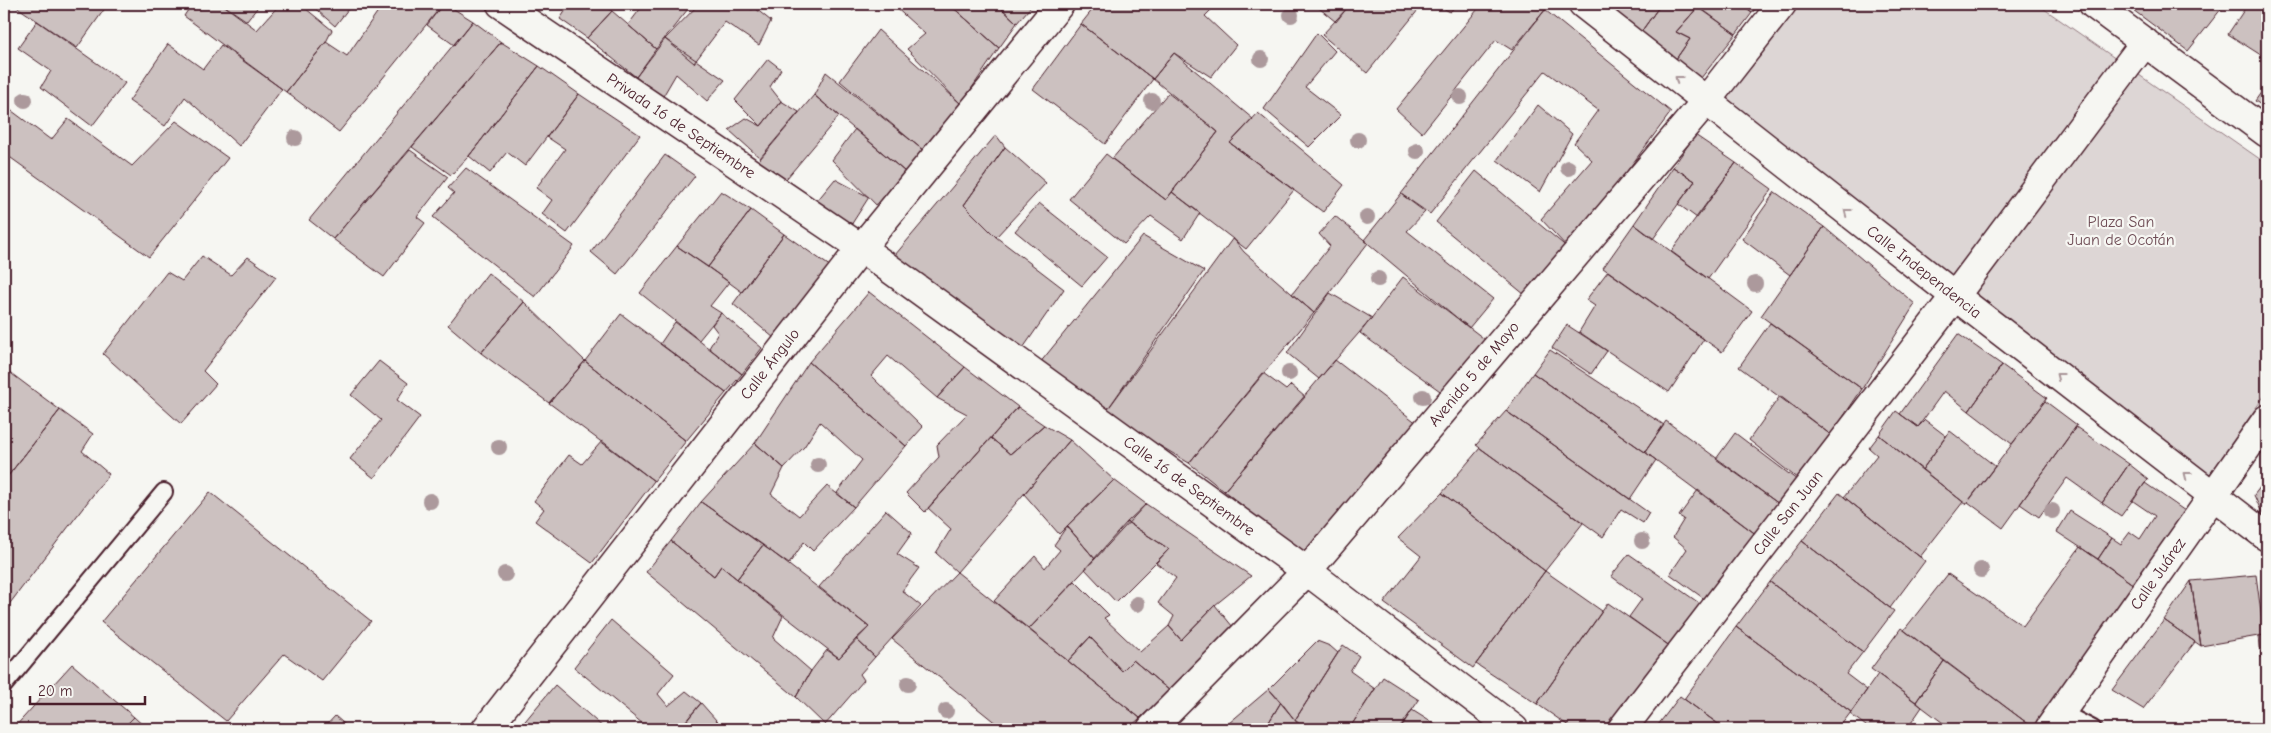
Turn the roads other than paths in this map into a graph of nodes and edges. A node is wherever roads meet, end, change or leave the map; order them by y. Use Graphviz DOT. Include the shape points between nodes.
graph roads {
  1 [pos="501,4"];
  2 [pos="1060,4"];
  3 [pos="1583,4"];
  4 [pos="1782,4"];
  5 [pos="2092,4"];
  6 [pos="2145,42"];
  7 [pos="1706,101"];
  8 [pos="2267,133"];
  9 [pos="861,248"];
  10 [pos="1955,296"];
  11 [pos="2267,419"];
  12 [pos="164,492"];
  13 [pos="2212,495"];
  14 [pos="2267,537"];
  15 [pos="1307,571"];
  16 [pos="4,685"];
  17 [pos="2056,721"];
  18 [pos="486,729"];
  19 [pos="1151,729"];
  20 [pos="1514,729"];
  21 [pos="1622,729"];
  22 [pos="2093,729"];
  1 -- 9 [label="street, Privada 16 de Septiembre"];
  2 -- 9 [label="street, Calle Ángulo"];
  7 -- 3 [label="street, Calle Independencia, one-way"];
  4 -- 7 [label="street, Avenida 5 de Mayo"];
  5 -- 6 [label="street"];
  6 -- 8 [label="street"];
  6 -- 10 [label="street, Calle San Juan"];
  10 -- 7 [label="street, Calle Independencia, one-way"];
  7 -- 15 [label="street, Avenida 5 de Mayo"];
  9 -- 15 [label="street, Calle 16 de Septiembre"];
  9 -- 18 [label="street, Calle Ángulo"];
  13 -- 10 [label="street, Calle Independencia, one-way"];
  10 -- 21 [label="street, Calle San Juan"];
  11 -- 13 [label="street, Calle Juárez"];
  12 -- 16 [label="lane"];
  13 -- 14 [label="street, Calle Independencia"];
  13 -- 17 [label="street, Calle Juárez"];
  15 -- 19 [label="street, Avenida 5 de Mayo"];
  15 -- 20 [label="street, Calle 16 de Septiembre"];
  17 -- 22 [label="lane"];
}
